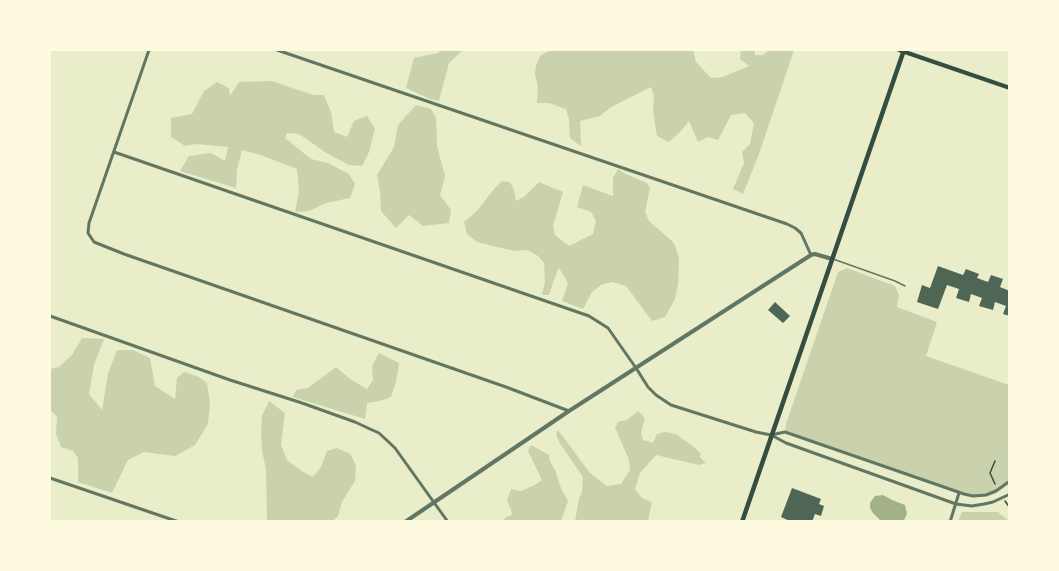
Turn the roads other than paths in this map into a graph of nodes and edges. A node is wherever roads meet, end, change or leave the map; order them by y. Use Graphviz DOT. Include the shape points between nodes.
graph roads {
  1 [pos="149,50"];
  2 [pos="277,50"];
  3 [pos="902,50"];
  4 [pos="1010,88"];
  5 [pos="114,152"];
  6 [pos="811,255"];
  7 [pos="832,259"];
  8 [pos="904,286"];
  9 [pos="50,316"];
  10 [pos="636,368"];
  11 [pos="569,411"];
  12 [pos="771,435"];
  13 [pos="50,478"];
  14 [pos="1010,482"];
  15 [pos="959,493"];
  16 [pos="1010,494"];
  17 [pos="434,502"];
  18 [pos="956,504"];
  19 [pos="179,522"];
  20 [pos="405,522"];
  21 [pos="448,522"];
  22 [pos="742,522"];
  23 [pos="950,522"];
  1 -- 5 [label="street"];
  2 -- 6 [label="street" via="787,224 801,233"];
  3 -- 4 [label="main road"];
  3 -- 7 [label="main road"];
  5 -- 10 [label="street" via="589,316 608,328"];
  5 -- 11 [label="street" via="87,229 94,242"];
  6 -- 7 [label="street"];
  6 -- 10 [label="street"];
  7 -- 8 [label="lane"];
  7 -- 12 [label="main road"];
  9 -- 17 [label="street" via="379,433 395,448"];
  10 -- 11 [label="street"];
  10 -- 12 [label="street" via="648,387 667,403"];
  11 -- 17 [label="street"];
  12 -- 15 [label="street" via="785,432"];
  12 -- 18 [label="street" via="786,444"];
  12 -- 22 [label="main road"];
  13 -- 19 [label="street"];
  14 -- 15 [label="street" via="986,495"];
  15 -- 18 [label="street"];
  16 -- 18 [label="street" via="984,504"];
  17 -- 20 [label="street"];
  17 -- 21 [label="street"];
  18 -- 23 [label="street"];
}
